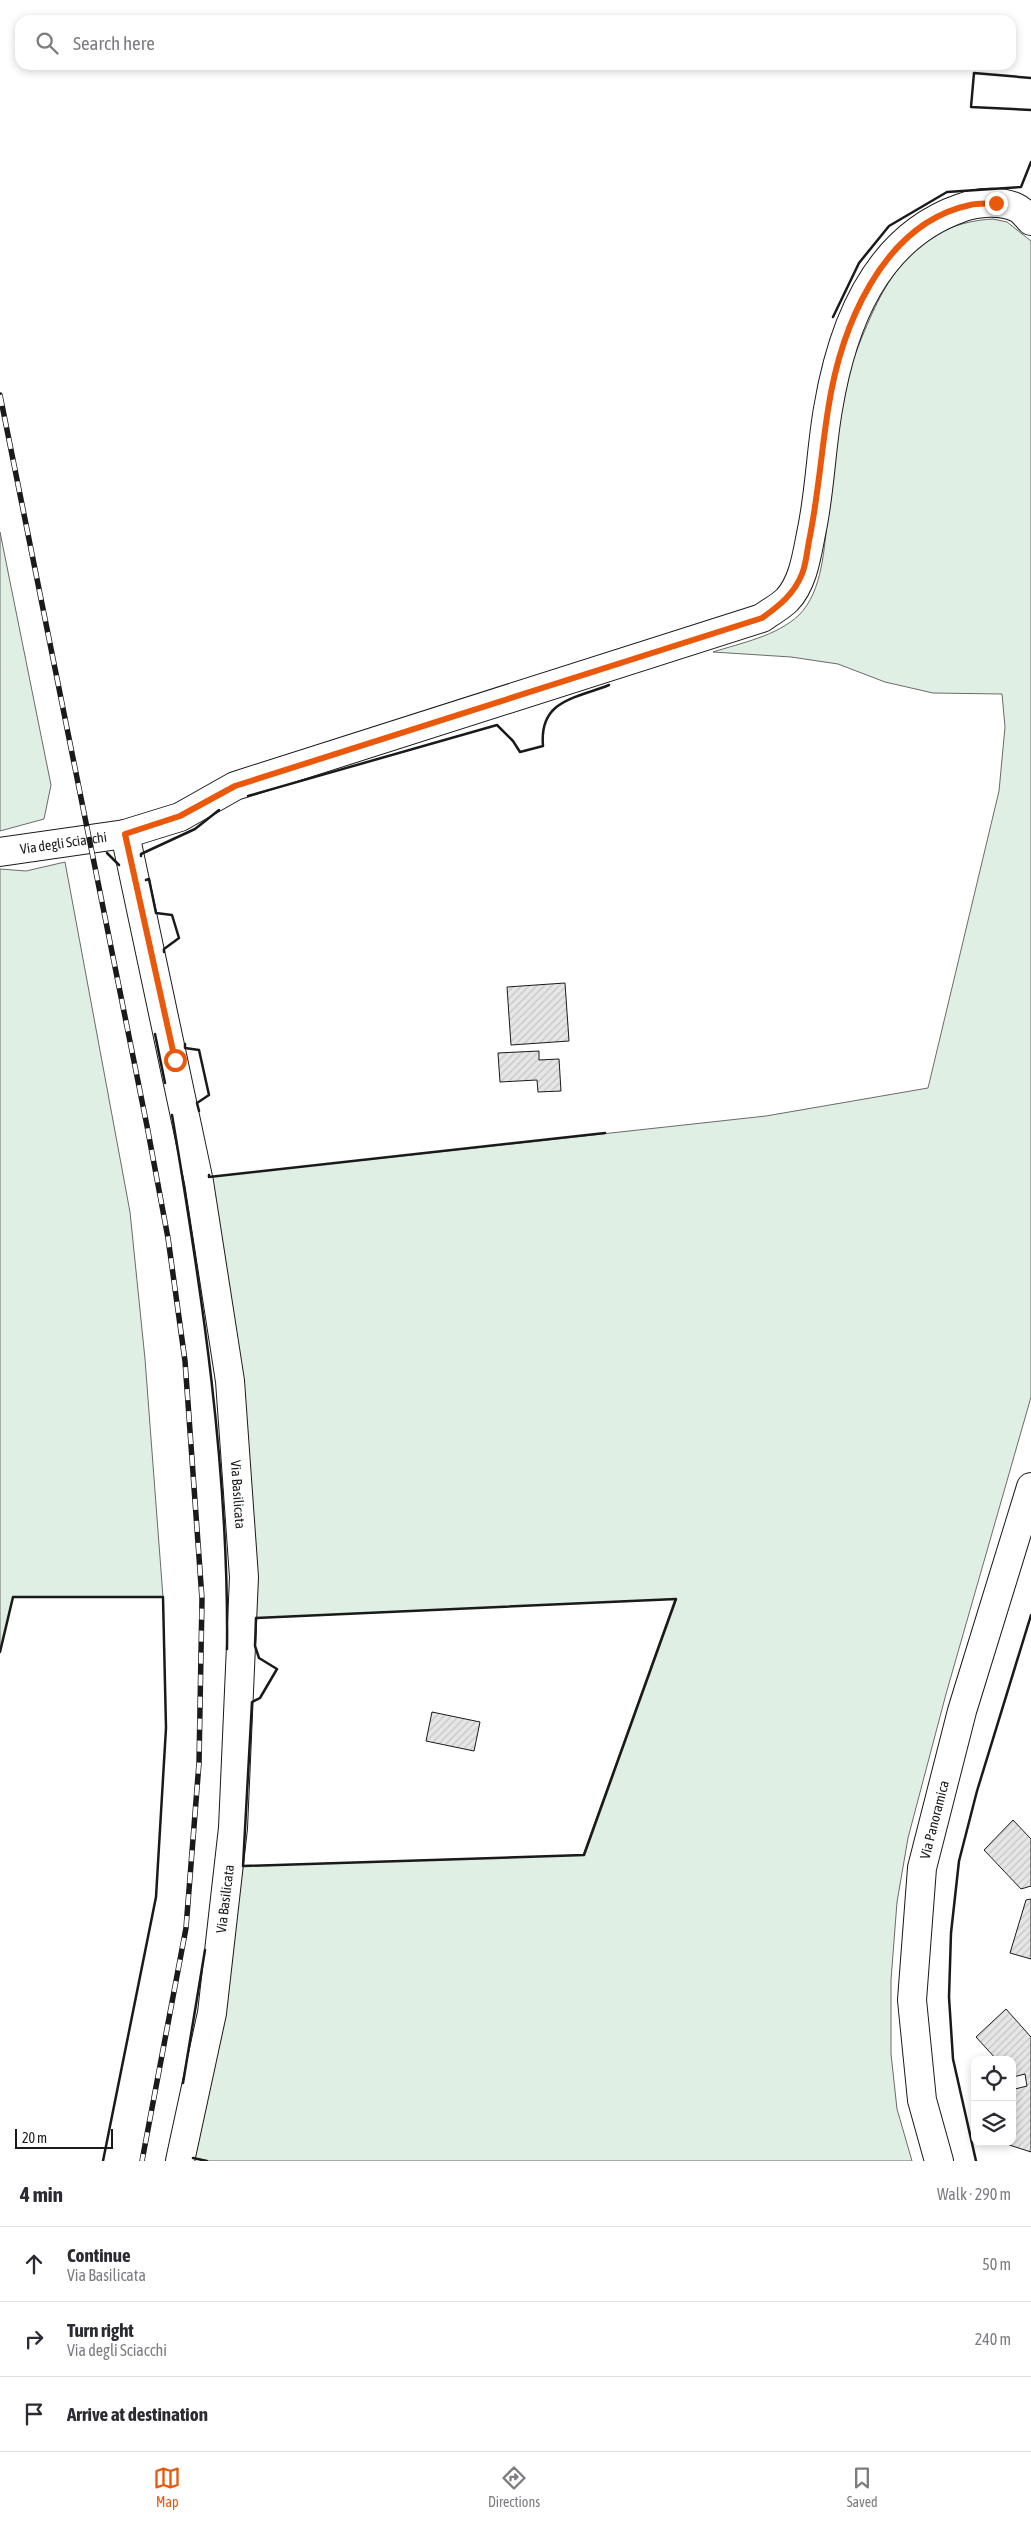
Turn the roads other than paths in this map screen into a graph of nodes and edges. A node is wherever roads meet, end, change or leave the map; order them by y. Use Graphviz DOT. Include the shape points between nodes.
graph roads {
  1 [pos="1031,221"];
  2 [pos="125,834"];
  3 [pos="0,852"];
  4 [pos="1031,1487"];
  5 [pos="180,2161"];
  6 [pos="939,2161"];
  1 -- 2 [label="street, Via degli Sciacchi" via="1018,208 996,203 970,205 943,214 917,230 874,276 859,302 843,348 828,409 818,499 802,574 787,600 762,618 235,786 180,816"];
  2 -- 3 [label="street, Via degli Sciacchi"];
  2 -- 5 [label="street, Via Basilicata" via="175,1060 200,1192 230,1381 244,1577 233,1828 212,2014"];
  4 -- 6 [label="street, Via Panoramica" via="962,1711 922,1868 912,2000 922,2100"];
}
